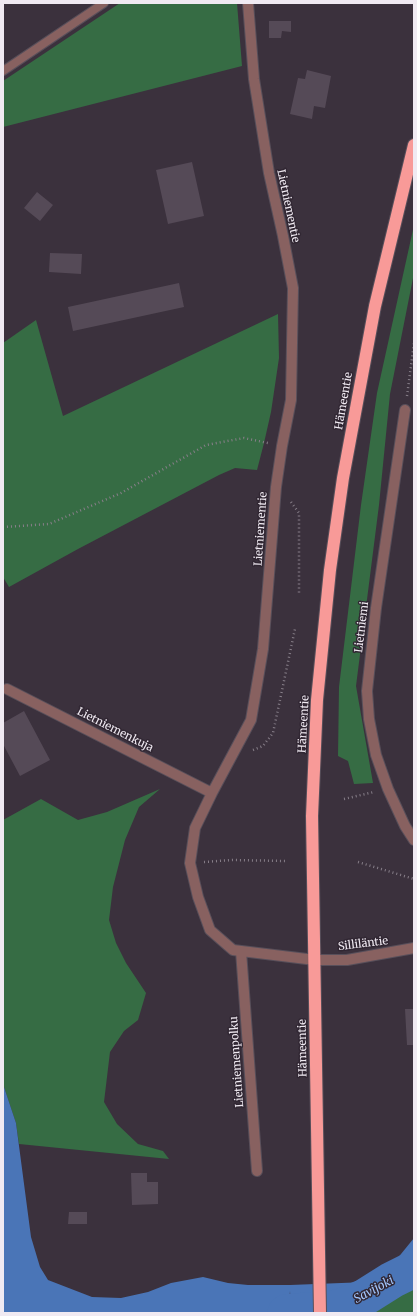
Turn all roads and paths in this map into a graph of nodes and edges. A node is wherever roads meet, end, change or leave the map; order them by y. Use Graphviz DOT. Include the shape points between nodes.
graph roads {
  1 [pos="104,3"];
  2 [pos="248,3"];
  3 [pos="3,71"];
  4 [pos="414,145"];
  5 [pos="414,343"];
  6 [pos="405,410"];
  7 [pos="282,446"];
  8 [pos="276,487"];
  9 [pos="3,527"];
  10 [pos="299,594"];
  11 [pos="294,629"];
  12 [pos="7,689"];
  13 [pos="232,753"];
  14 [pos="388,789"];
  15 [pos="212,793"];
  16 [pos="344,799"];
  17 [pos="414,840"];
  18 [pos="285,861"];
  19 [pos="358,862"];
  20 [pos="190,863"];
  21 [pos="414,879"];
  22 [pos="414,948"];
  23 [pos="241,951"];
  24 [pos="315,960"];
  25 [pos="257,1171"];
  26 [pos="320,1313"];
  1 -- 3 [label="lane"];
  2 -- 7 [label="street, Lietniementie" via="255,87 269,174 293,288 291,400"];
  4 -- 24 [label="highway, Hämeentie" via="375,306 343,478 330,570 317,700 312,816"];
  5 -- 6 [label="path"];
  6 -- 14 [label="street, Lietniemi" via="366,691 376,755"];
  7 -- 8 [label="street, Lietniementie"];
  7 -- 9 [label="path" via="244,438 206,444 120,493 49,524"];
  8 -- 10 [label="path" via="299,513"];
  8 -- 13 [label="street, Lietniementie" via="263,649 251,720"];
  11 -- 13 [label="path" via="274,733 263,746 251,751"];
  12 -- 15 [label="street, Lietniemenkuja"];
  13 -- 15 [label="street, Lietniementie"];
  14 -- 16 [label="path"];
  14 -- 17 [label="street, Lietniemi"];
  15 -- 20 [label="street, Lietniementie" via="195,828"];
  18 -- 20 [label="path" via="232,860"];
  19 -- 21 [label="path"];
  20 -- 23 [label="street, Lietniementie" via="198,897 210,930 233,950"];
  22 -- 24 [label="street, Silliläntie" via="347,960"];
  23 -- 24 [label="street, Lietniementie"];
  23 -- 25 [label="street, Lietniemenpolku"];
  24 -- 26 [label="highway, Hämeentie"];
}
